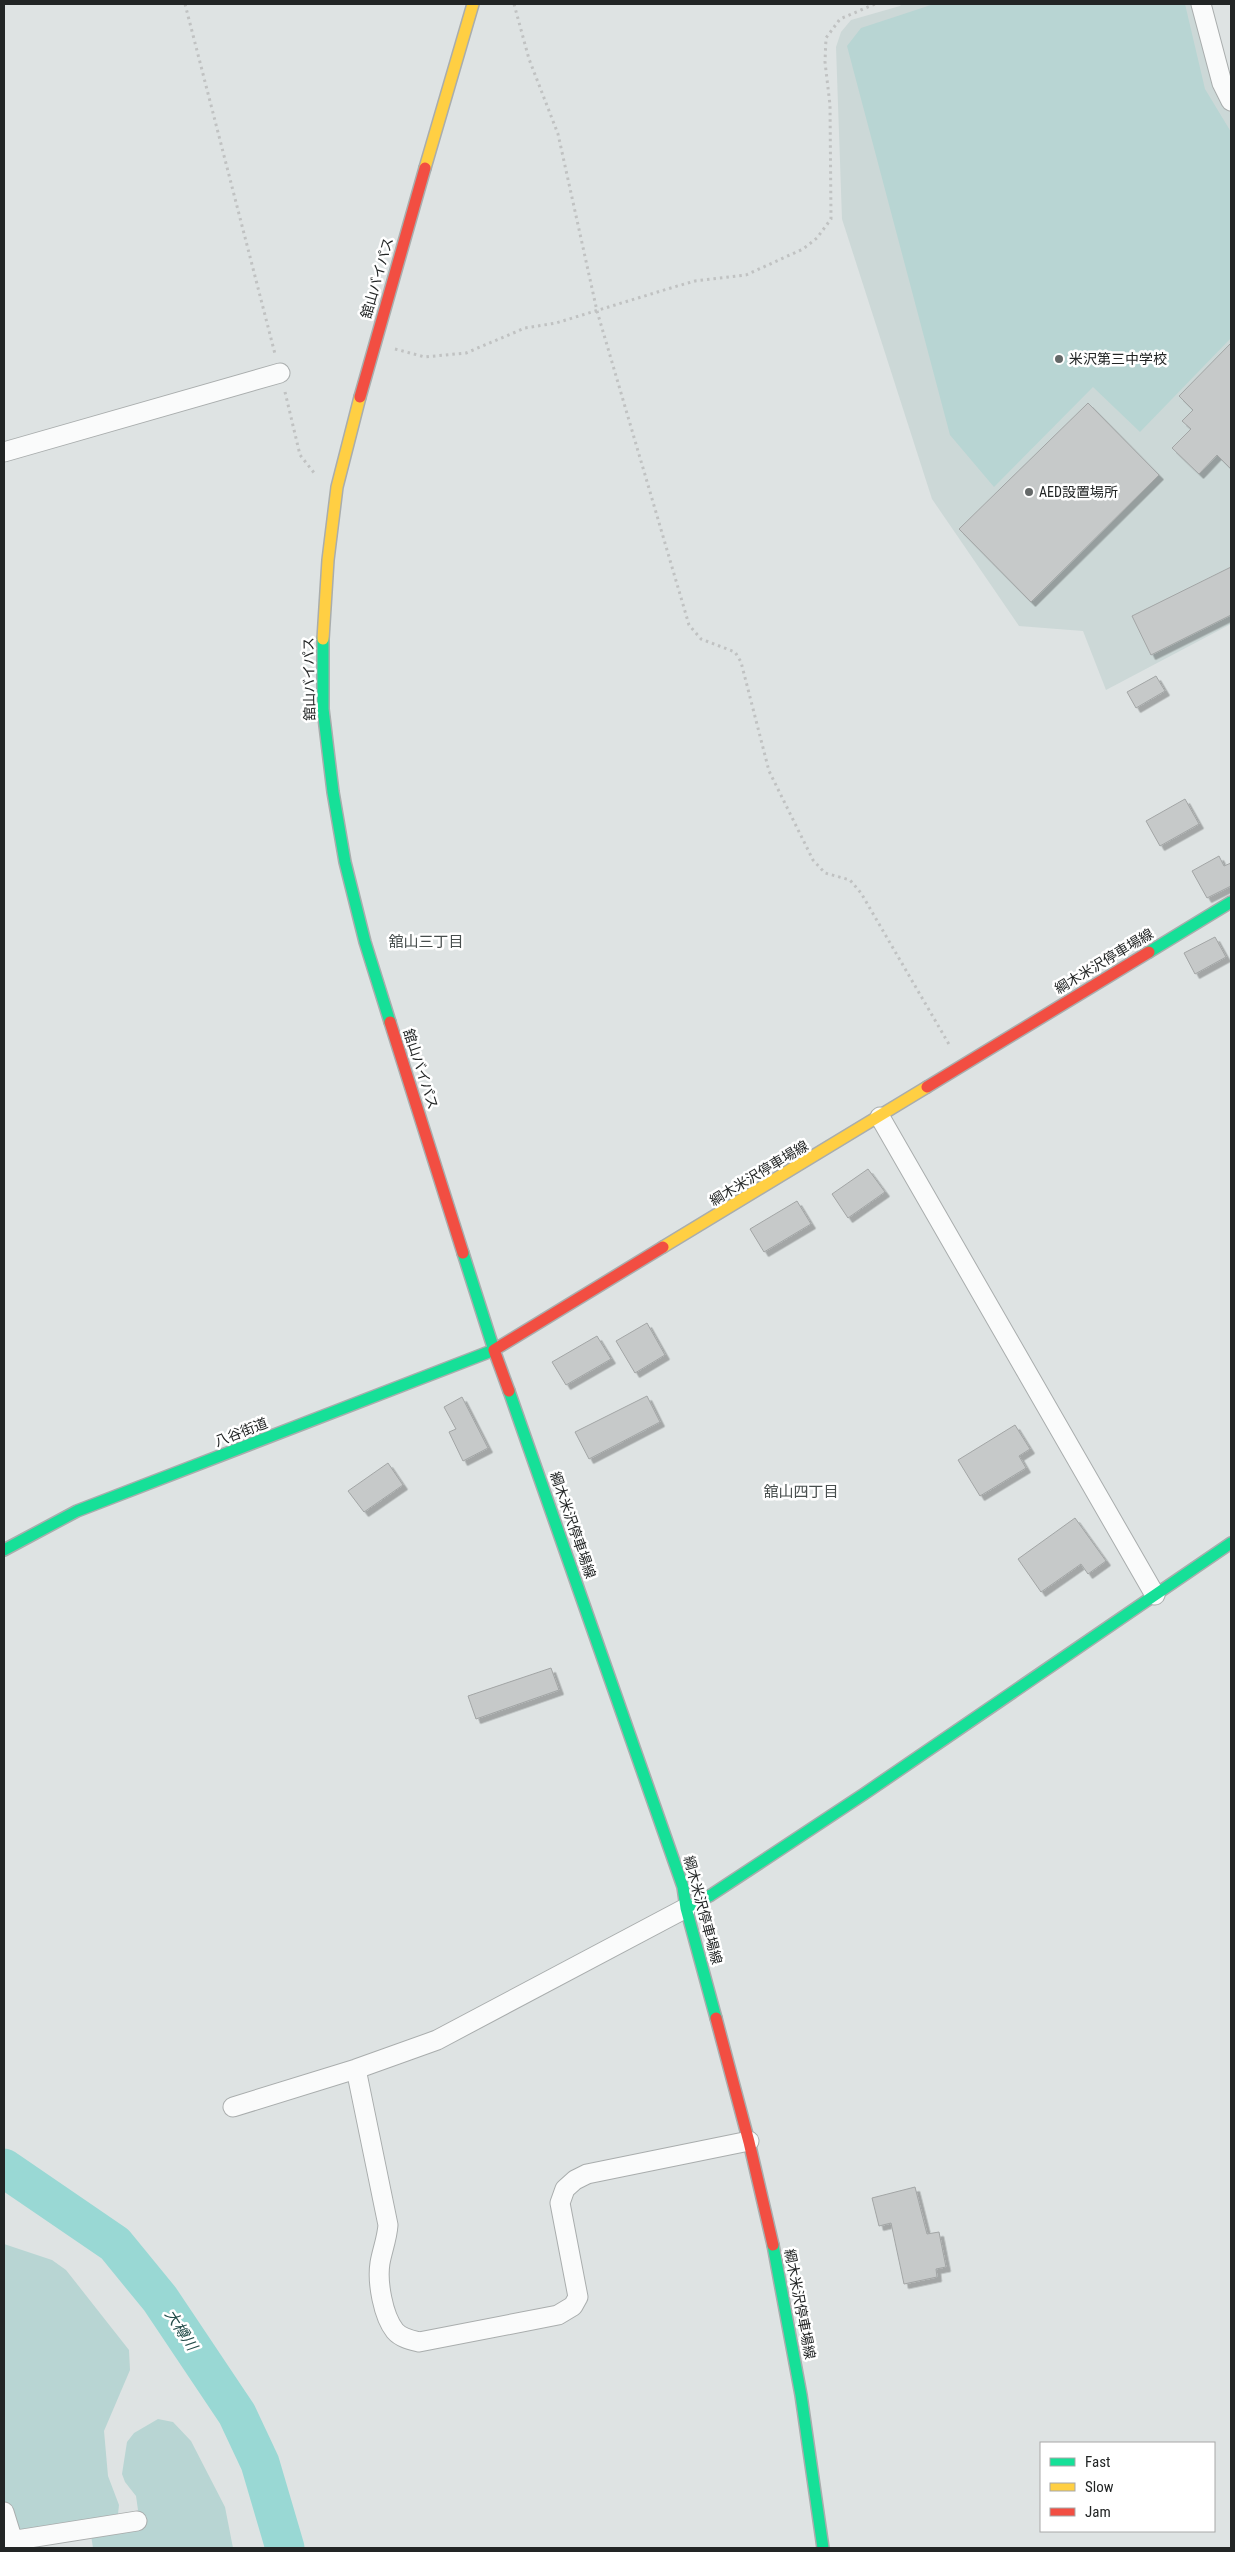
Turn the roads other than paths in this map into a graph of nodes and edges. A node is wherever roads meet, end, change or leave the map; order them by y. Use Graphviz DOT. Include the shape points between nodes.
graph roads {
  1 [pos="473,4"];
  2 [pos="1201,4"];
  3 [pos="1231,101"];
  4 [pos="280,373"];
  5 [pos="4,452"];
  6 [pos="1231,902"];
  7 [pos="880,1117"];
  8 [pos="494,1350"];
  9 [pos="1231,1543"];
  10 [pos="4,1550"];
  11 [pos="1155,1595"];
  12 [pos="686,1908"];
  13 [pos="356,2069"];
  14 [pos="233,2106"];
  15 [pos="749,2142"];
  16 [pos="4,2512"];
  17 [pos="137,2521"];
  18 [pos="8,2542"];
  19 [pos="823,2548"];
  1 -- 8 [label="main road, 舘山バイパス" via="373,344 337,488 326,578 323,709 345,862 365,942"];
  2 -- 3 [label="street" via="1222,83"];
  4 -- 5 [label="street"];
  6 -- 7 [label="main road, 綱木米沢停車場線"];
  7 -- 8 [label="main road, 綱木米沢停車場線"];
  7 -- 11 [label="street"];
  8 -- 10 [label="main road, 八谷街道" via="77,1511"];
  8 -- 12 [label="main road, 綱木米沢停車場線" via="684,1886"];
  9 -- 11 [label="main road"];
  11 -- 12 [label="main road" via="864,1794 711,1895"];
  12 -- 13 [label="street" via="437,2040"];
  12 -- 15 [label="main road, 綱木米沢停車場線"];
  13 -- 14 [label="street"];
  13 -- 15 [label="street" via="388,2226 379,2280 384,2306 395,2331 405,2339 419,2342 558,2315 573,2306 578,2297 560,2203 565,2189 575,2180 587,2174"];
  15 -- 19 [label="main road, 綱木米沢停車場線" via="797,2370"];
  16 -- 18 [label="street"];
  17 -- 18 [label="street"];
}
